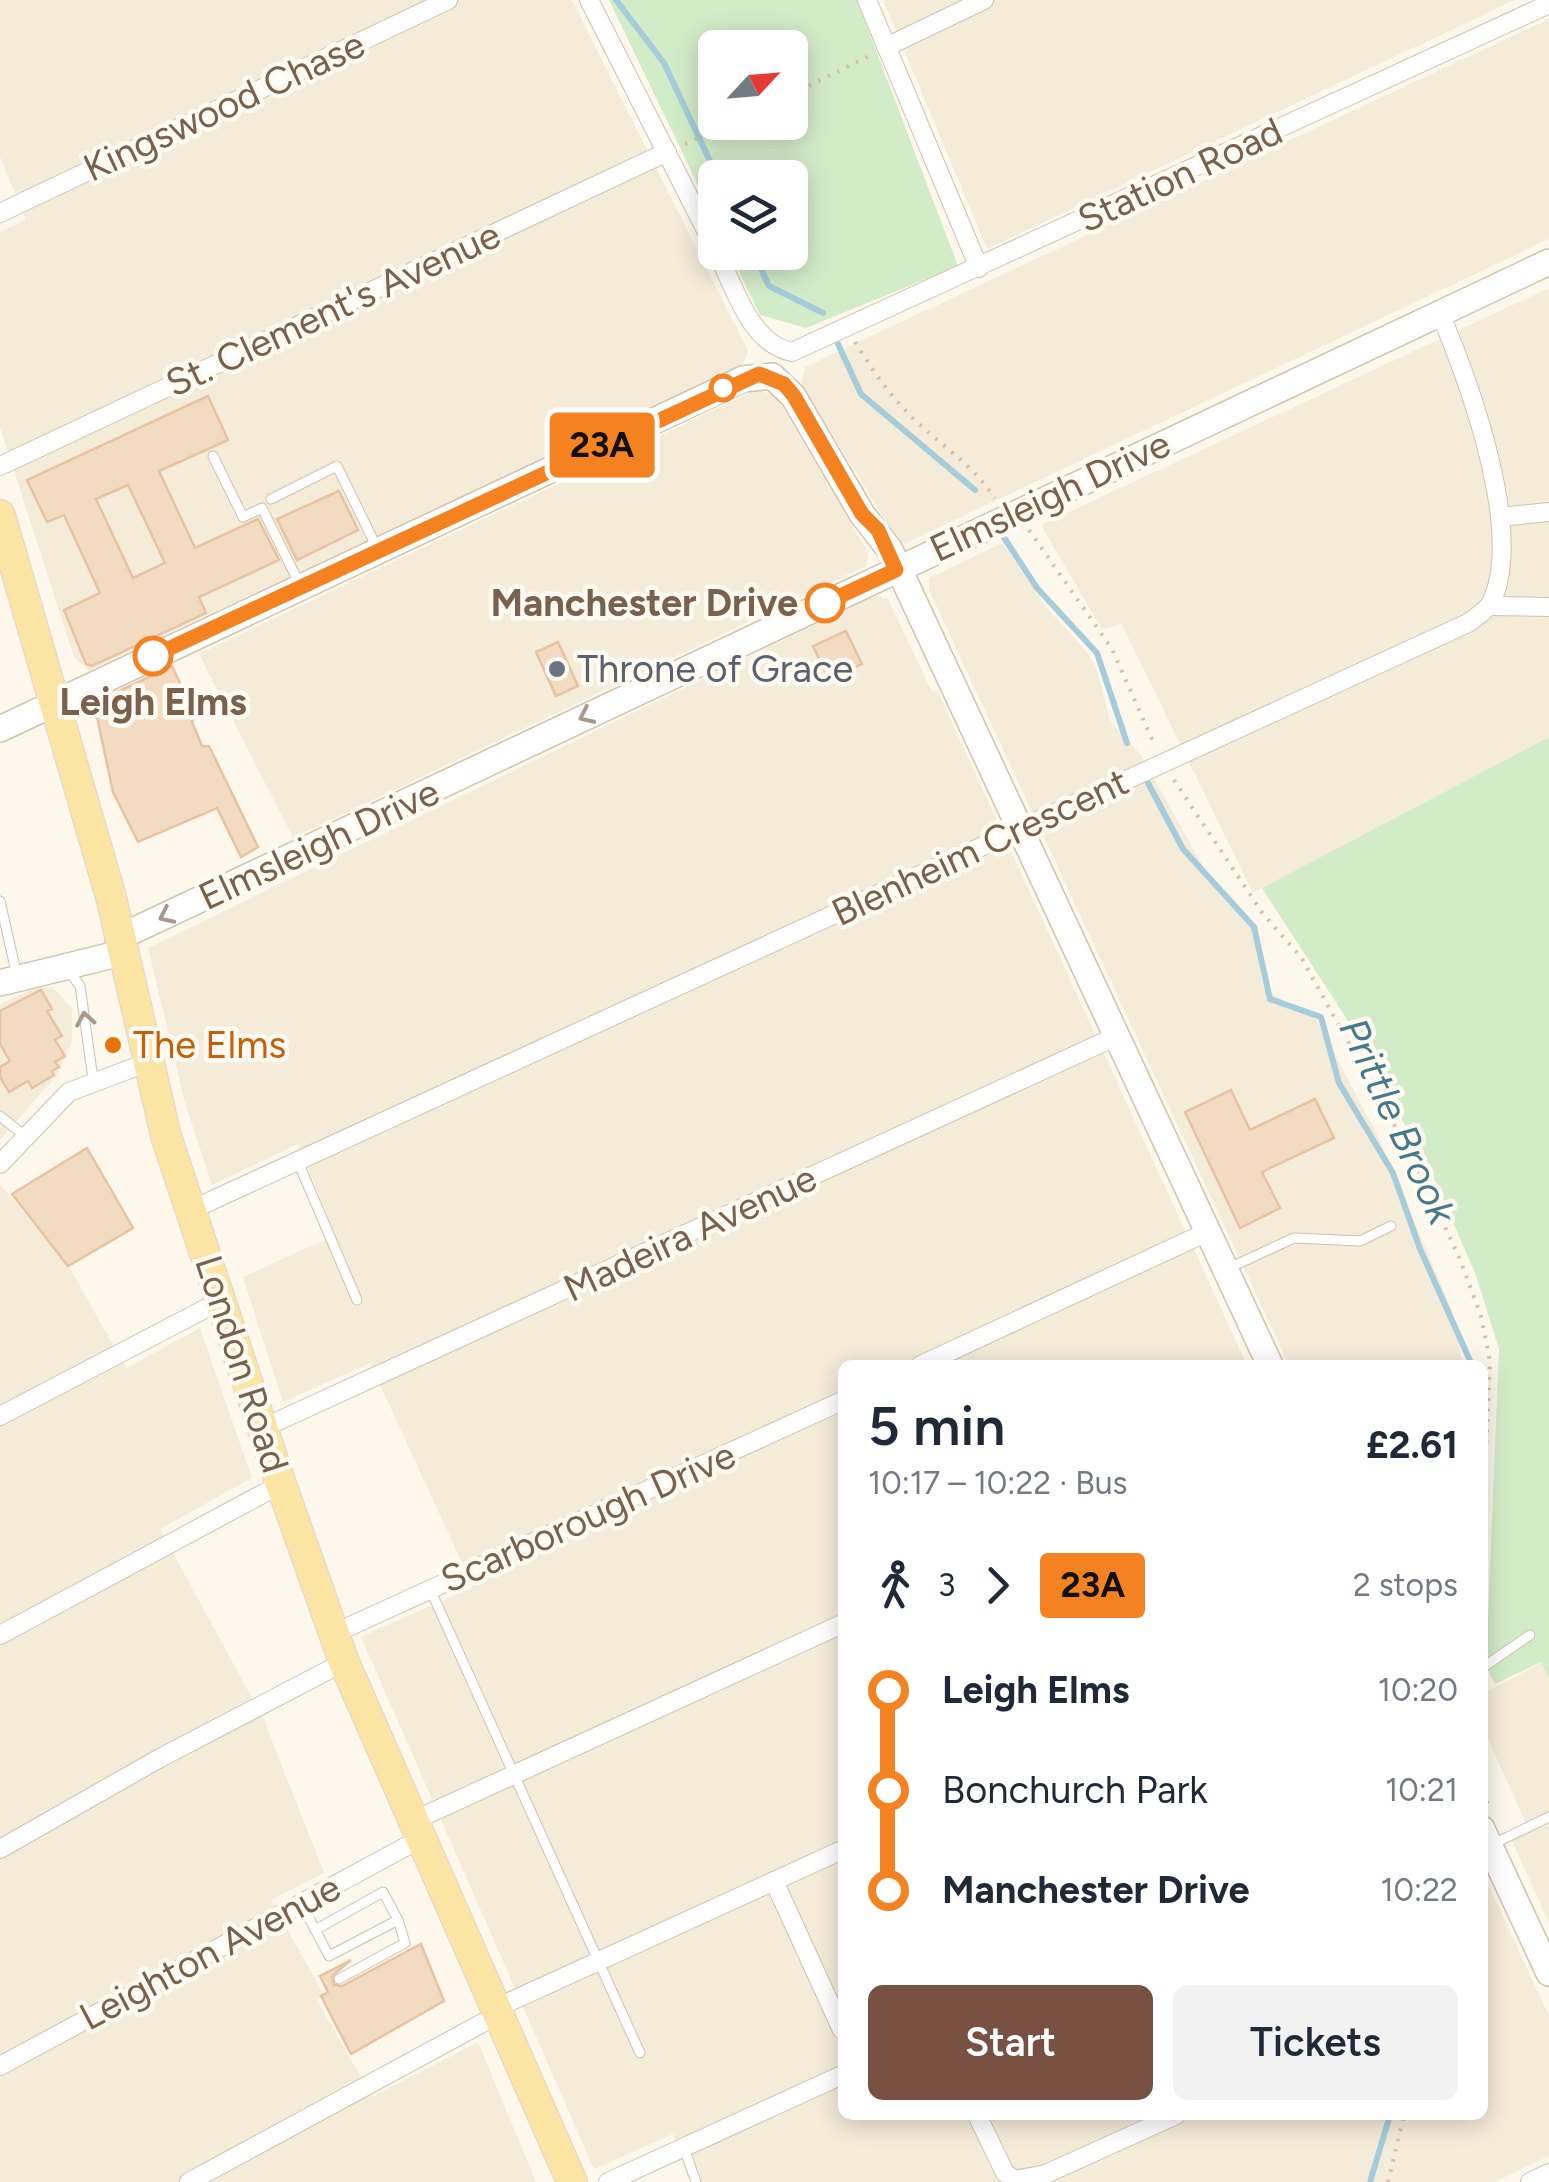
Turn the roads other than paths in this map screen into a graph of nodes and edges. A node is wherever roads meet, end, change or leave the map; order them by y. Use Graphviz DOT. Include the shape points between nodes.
graph roads {
  1 [pos="448,0"];
  2 [pos="589,0"];
  3 [pos="866,0"];
  4 [pos="984,0"];
  5 [pos="1549,4"];
  6 [pos="883,49"];
  7 [pos="673,149"];
  8 [pos="698,208"];
  9 [pos="0,212"];
  10 [pos="1549,262"];
  11 [pos="979,268"];
  12 [pos="727,270"];
  13 [pos="1440,313"];
  14 [pos="213,456"];
  15 [pos="0,466"];
  16 [pos="271,498"];
  17 [pos="1549,512"];
  18 [pos="0,515"];
  19 [pos="1500,517"];
  20 [pos="379,551"];
  21 [pos="896,570"];
  22 [pos="302,588"];
  23 [pos="1490,606"];
  24 [pos="1549,608"];
  25 [pos="56,700"];
  26 [pos="0,729"];
  27 [pos="1019,830"];
  28 [pos="0,901"];
  29 [pos="120,945"];
  30 [pos="65,964"];
  31 [pos="9,980"];
  32 [pos="1118,1036"];
  33 [pos="146,1063"];
  34 [pos="93,1079"];
  35 [pos="0,1116"];
  36 [pos="25,1136"];
  37 [pos="298,1162"];
  38 [pos="0,1164"];
  39 [pos="191,1210"];
  40 [pos="1392,1226"];
  41 [pos="1205,1233"];
  42 [pos="1224,1270"];
  43 [pos="222,1300"];
  44 [pos="357,1300"];
  45 [pos="932,1360"];
  46 [pos="1268,1360"];
  47 [pos="838,1404"];
  48 [pos="0,1416"];
  49 [pos="263,1428"];
  50 [pos="281,1484"];
  51 [pos="430,1589"];
  52 [pos="838,1626"];
  53 [pos="0,1634"];
  54 [pos="1530,1635"];
  55 [pos="338,1648"];
  56 [pos="1488,1664"];
  57 [pos="514,1775"];
  58 [pos="1549,1817"];
  59 [pos="416,1830"];
  60 [pos="1488,1836"];
  61 [pos="1488,1841"];
  62 [pos="0,1850"];
  63 [pos="838,1852"];
  64 [pos="774,1882"];
  65 [pos="301,1903"];
  66 [pos="398,1920"];
  67 [pos="315,1930"];
  68 [pos="598,1962"];
  69 [pos="1549,1973"];
  70 [pos="339,1979"];
  71 [pos="498,2011"];
  72 [pos="838,2021"];
  73 [pos="640,2054"];
  74 [pos="0,2066"];
  75 [pos="838,2077"];
  76 [pos="979,2120"];
  77 [pos="1165,2120"];
  78 [pos="684,2148"];
  79 [pos="189,2182"];
  80 [pos="572,2182"];
  81 [pos="608,2182"];
  82 [pos="696,2182"];
  1 -- 9 [label="street, Kingswood Chase"];
  2 -- 7 [label="street"];
  3 -- 6 [label="street"];
  4 -- 6 [label="street"];
  5 -- 11 [label="street, Station Road"];
  6 -- 11 [label="street"];
  7 -- 8 [label="street"];
  7 -- 15 [label="street, St. Clement's Avenue"];
  10 -- 13 [label="street, Elmsleigh Drive"];
  11 -- 12 [label="street, Station Road" via="792,352 762,336"];
  13 -- 19 [label="street" via="1484,428"];
  13 -- 21 [label="street, Elmsleigh Drive"];
  14 -- 22 [label="lane" via="243,517 262,508"];
  16 -- 20 [label="lane" via="337,466"];
  17 -- 19 [label="street"];
  18 -- 25 [label="main road, London Road"];
  19 -- 23 [label="street"];
  20 -- 21 [label="street" via="759,374 784,384 878,530"];
  20 -- 22 [label="street"];
  21 -- 27 [label="street"];
  21 -- 29 [label="street, Elmsleigh Drive, one-way"];
  22 -- 25 [label="street"];
  23 -- 24 [label="street"];
  23 -- 27 [label="street, Blenheim Crescent" via="1468,623"];
  25 -- 26 [label="street"];
  25 -- 29 [label="main road, London Road"];
  27 -- 32 [label="street"];
  27 -- 37 [label="street, Blenheim Crescent"];
  28 -- 31 [label="lane"];
  29 -- 30 [label="street, Elmsleigh Drive"];
  29 -- 33 [label="main road, London Road"];
  30 -- 31 [label="street, Elmsleigh Drive"];
  34 -- 30 [label="lane, one-way" via="80,986"];
  32 -- 41 [label="street"];
  32 -- 49 [label="street, Madeira Avenue"];
  33 -- 34 [label="street"];
  33 -- 39 [label="main road, London Road"];
  34 -- 36 [label="street" via="48,1109"];
  35 -- 36 [label="lane"];
  36 -- 38 [label="street"];
  37 -- 39 [label="street, Blenheim Crescent"];
  37 -- 44 [label="lane"];
  39 -- 43 [label="main road, London Road"];
  40 -- 42 [label="lane" via="1360,1241 1294,1238"];
  41 -- 42 [label="street"];
  41 -- 45 [label="street"];
  42 -- 46 [label="street"];
  43 -- 48 [label="street"];
  43 -- 49 [label="main road, London Road"];
  47 -- 51 [label="street, Scarborough Drive"];
  49 -- 50 [label="main road, London Road"];
  50 -- 53 [label="street"];
  50 -- 55 [label="main road, London Road"];
  51 -- 55 [label="street, Scarborough Drive"];
  51 -- 57 [label="lane"];
  52 -- 57 [label="street, Leighton Avenue"];
  54 -- 56 [label="lane"];
  55 -- 59 [label="main road, London Road"];
  55 -- 62 [label="street, Scarborough Drive"];
  57 -- 59 [label="street, Leighton Avenue"];
  57 -- 68 [label="lane"];
  58 -- 60 [label="lane"];
  59 -- 65 [label="street, Leighton Avenue"];
  59 -- 71 [label="main road, London Road"];
  61 -- 69 [label="street"];
  63 -- 64 [label="street"];
  64 -- 68 [label="street"];
  64 -- 72 [label="street"];
  65 -- 67 [label="lane"];
  65 -- 74 [label="street, Leighton Avenue"];
  66 -- 67 [label="lane" via="329,1956"];
  66 -- 67 [label="lane" via="383,1892"];
  66 -- 70 [label="lane" via="404,1943"];
  68 -- 71 [label="street"];
  68 -- 73 [label="lane"];
  71 -- 79 [label="street"];
  71 -- 80 [label="main road, London Road"];
  75 -- 78 [label="street"];
  76 -- 77 [label="street" via="1005,2173 1015,2180 1046,2174"];
  78 -- 81 [label="street"];
  78 -- 82 [label="lane"];
}
